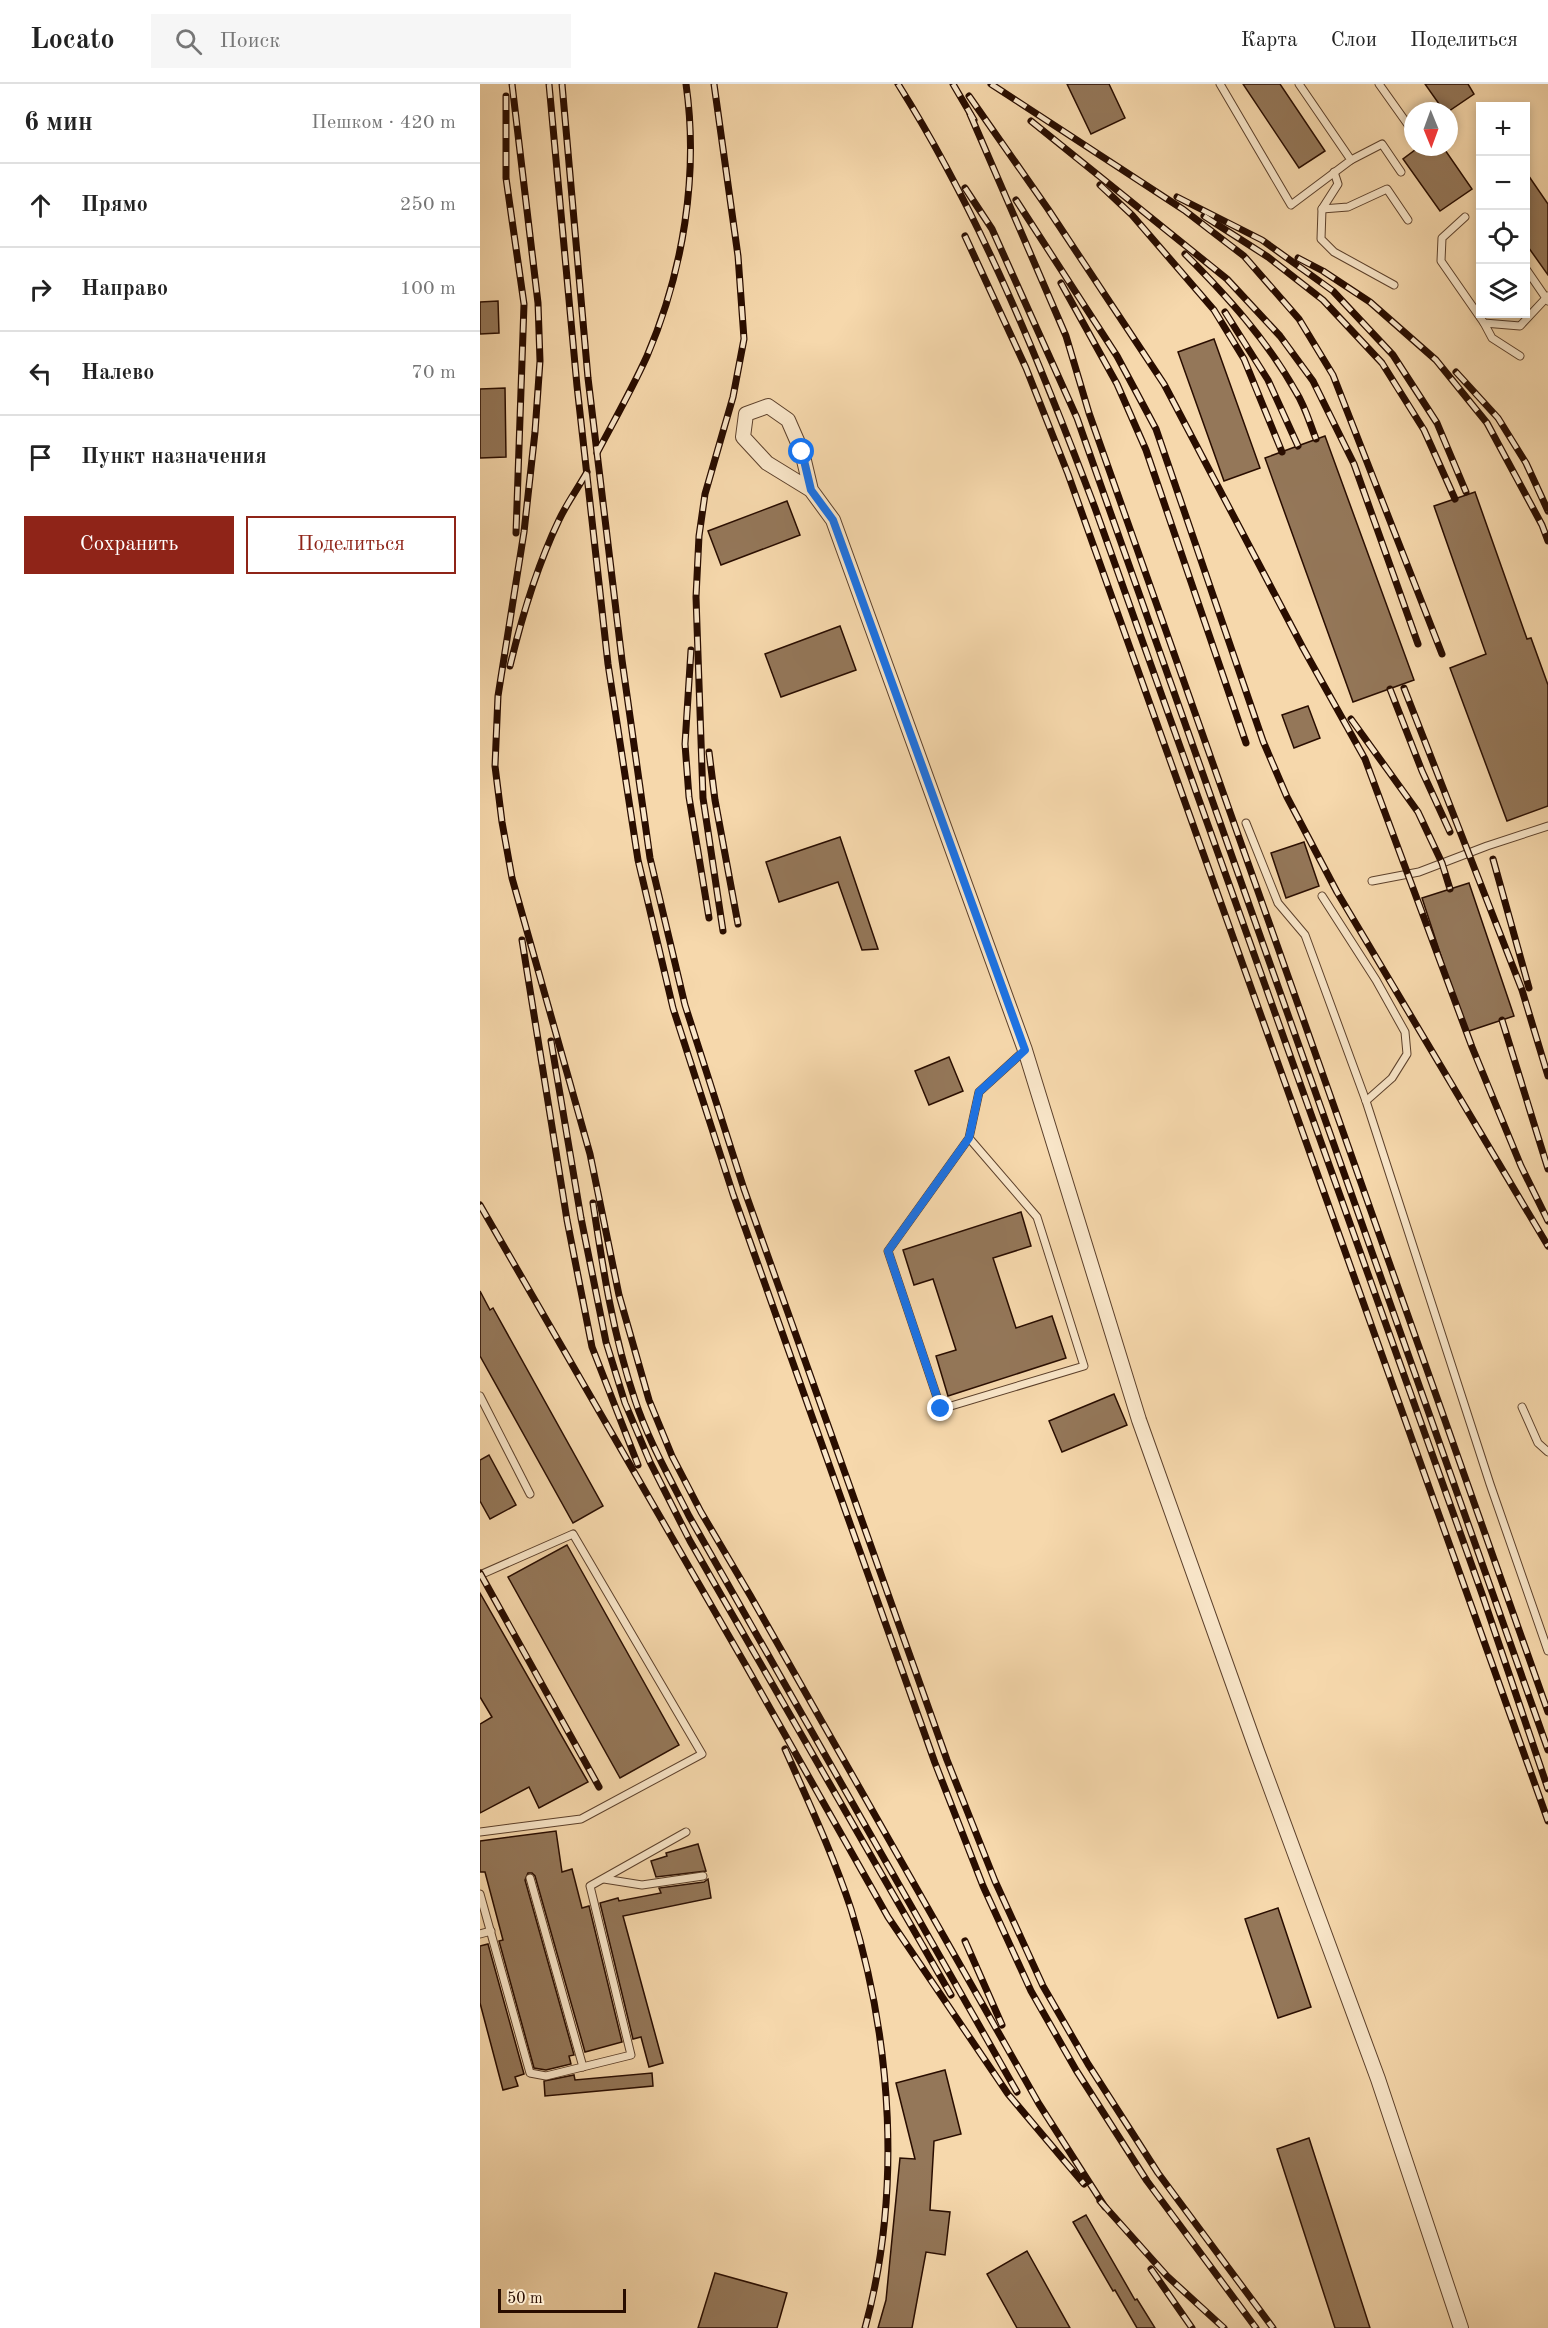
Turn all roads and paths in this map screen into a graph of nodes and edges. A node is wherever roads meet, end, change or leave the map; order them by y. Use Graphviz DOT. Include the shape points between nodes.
graph roads {
  1 [pos="1220,84"];
  2 [pos="1299,84"];
  3 [pos="1379,84"];
  4 [pos="1404,119"];
  5 [pos="1351,160"];
  6 [pos="1334,172"];
  7 [pos="1401,172"];
  8 [pos="1322,209"];
  9 [pos="1465,217"];
  10 [pos="1408,220"];
  11 [pos="1530,275"];
  12 [pos="1394,285"];
  13 [pos="1547,298"];
  14 [pos="1484,323"];
  15 [pos="1520,356"];
  16 [pos="811,490"];
  17 [pos="1246,823"];
  18 [pos="1548,826"];
  19 [pos="1372,882"];
  20 [pos="1322,896"];
  21 [pos="1025,1050"];
  22 [pos="1366,1101"];
  23 [pos="969,1138"];
  24 [pos="480,1396"];
  25 [pos="1522,1407"];
  26 [pos="1548,1452"];
  27 [pos="530,1494"];
  28 [pos="480,1575"];
  29 [pos="1548,1651"];
  30 [pos="480,1832"];
  31 [pos="686,1832"];
  32 [pos="703,1876"];
  33 [pos="530,1878"];
  34 [pos="604,1879"];
  35 [pos="480,1894"];
  36 [pos="491,1931"];
  37 [pos="480,1934"];
  38 [pos="583,2067"];
  39 [pos="1461,2328"];
  1 -- 6 [label="lane" via="1291,205"];
  2 -- 5 [label="lane"];
  3 -- 4 [label="lane"];
  5 -- 6 [label="lane"];
  5 -- 7 [label="lane" via="1382,144"];
  6 -- 8 [label="lane" via="1338,184"];
  8 -- 10 [label="lane" via="1348,207 1387,189"];
  8 -- 12 [label="lane" via="1321,239 1334,252"];
  9 -- 14 [label="lane" via="1442,238 1441,261"];
  11 -- 13 [label="lane"];
  13 -- 14 [label="lane" via="1520,326"];
  14 -- 15 [label="lane" via="1492,338"];
  16 -- 16 [label="street" via="768,463 743,437 747,414 768,406 788,420 802,452"];
  16 -- 21 [label="street" via="833,520"];
  17 -- 22 [label="lane" via="1278,903 1305,935"];
  18 -- 19 [label="lane" via="1419,873"];
  20 -- 22 [label="lane" via="1405,1032 1407,1054 1392,1078"];
  21 -- 23 [label="lane" via="979,1092"];
  21 -- 39 [label="street" via="1139,1420 1378,2079"];
  22 -- 29 [label="lane"];
  23 -- 23 [label="lane" via="888,1251 941,1409 1084,1366 1037,1217"];
  24 -- 27 [label="lane"];
  25 -- 26 [label="lane" via="1538,1443"];
  28 -- 30 [label="lane" via="573,1534 702,1754 581,1820"];
  31 -- 34 [label="lane"];
  32 -- 34 [label="lane" via="642,1885"];
  33 -- 38 [label="lane"];
  34 -- 38 [label="lane" via="590,1887 631,2055"];
  35 -- 36 [label="lane"];
  36 -- 37 [label="lane"];
  36 -- 38 [label="lane" via="530,2073 546,2076"];
}
